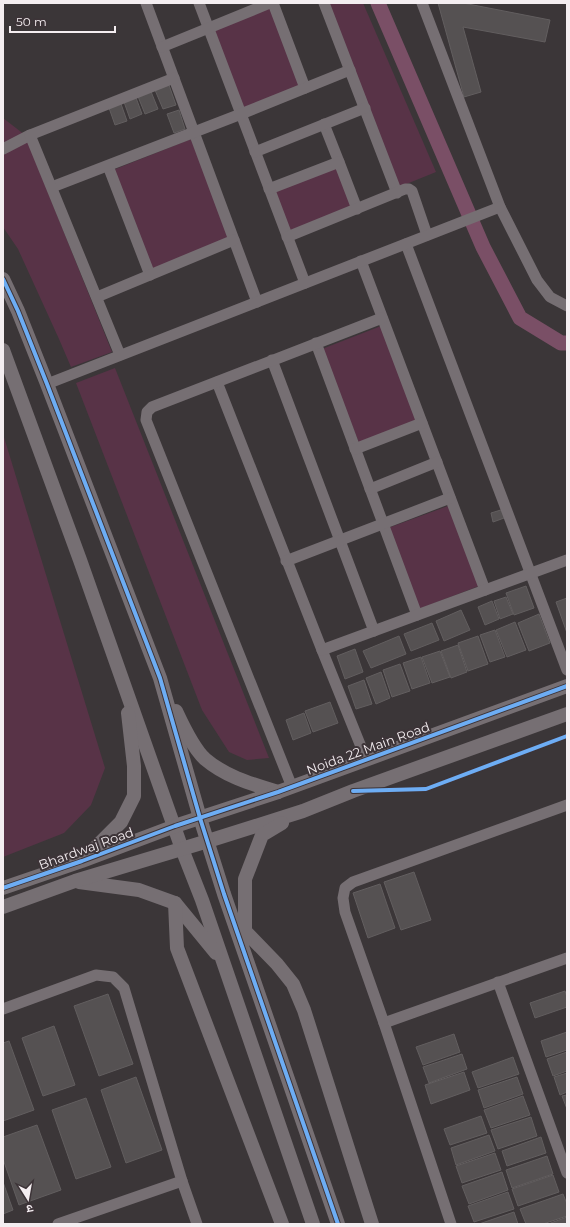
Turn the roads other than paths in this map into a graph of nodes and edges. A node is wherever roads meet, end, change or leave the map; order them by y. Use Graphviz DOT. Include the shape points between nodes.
graph roads {
  1 [pos="146,3"];
  2 [pos="199,3"];
  3 [pos="272,3"];
  4 [pos="324,3"];
  5 [pos="422,3"];
  6 [pos="208,28"];
  7 [pos="162,46"];
  8 [pos="350,70"];
  9 [pos="174,78"];
  10 [pos="306,88"];
  11 [pos="365,108"];
  12 [pos="241,114"];
  13 [pos="324,124"];
  14 [pos="194,133"];
  15 [pos="30,135"];
  16 [pos="3,148"];
  17 [pos="255,152"];
  18 [pos="339,162"];
  19 [pos="108,166"];
  20 [pos="52,187"];
  21 [pos="269,189"];
  22 [pos="397,192"];
  23 [pos="500,207"];
  24 [pos="357,209"];
  25 [pos="427,235"];
  26 [pos="287,237"];
  27 [pos="234,240"];
  28 [pos="406,244"];
  29 [pos="361,261"];
  30 [pos="150,275"];
  31 [pos="3,279"];
  32 [pos="305,283"];
  33 [pos="97,297"];
  34 [pos="257,302"];
  35 [pos="567,306"];
  36 [pos="382,318"];
  37 [pos="316,343"];
  38 [pos="3,350"];
  39 [pos="120,355"];
  40 [pos="272,360"];
  41 [pos="216,382"];
  42 [pos="47,384"];
  43 [pos="422,423"];
  44 [pos="355,449"];
  45 [pos="437,462"];
  46 [pos="370,489"];
  47 [pos="450,498"];
  48 [pos="383,524"];
  49 [pos="340,540"];
  50 [pos="286,560"];
  51 [pos="567,560"];
  52 [pos="531,574"];
  53 [pos="485,590"];
  54 [pos="417,615"];
  55 [pos="374,631"];
  56 [pos="322,650"];
  57 [pos="566,664"];
  58 [pos="160,678"];
  59 [pos="567,686"];
  60 [pos="126,689"];
  61 [pos="567,714"];
  62 [pos="366,759"];
  63 [pos="292,787"];
  64 [pos="278,792"];
  65 [pos="567,805"];
  66 [pos="303,811"];
  67 [pos="200,818"];
  68 [pos="175,826"];
  69 [pos="208,841"];
  70 [pos="182,849"];
  71 [pos="82,861"];
  72 [pos="75,881"];
  73 [pos="3,888"];
  74 [pos="175,903"];
  75 [pos="3,907"];
  76 [pos="245,931"];
  77 [pos="245,954"];
  78 [pos="567,958"];
  79 [pos="222,959"];
  80 [pos="498,982"];
  81 [pos="3,1009"];
  82 [pos="384,1023"];
  83 [pos="567,1173"];
  84 [pos="182,1181"];
  85 [pos="58,1224"];
  86 [pos="197,1224"];
  87 [pos="282,1224"];
  88 [pos="314,1224"];
  89 [pos="338,1224"];
  90 [pos="372,1224"];
  91 [pos="450,1224"];
  1 -- 7 [label="street"];
  2 -- 6 [label="street"];
  3 -- 6 [label="street"];
  3 -- 10 [label="street"];
  4 -- 8 [label="street"];
  5 -- 23 [label="street"];
  6 -- 7 [label="street"];
  6 -- 12 [label="street"];
  7 -- 9 [label="street"];
  8 -- 10 [label="street"];
  8 -- 11 [label="street"];
  9 -- 14 [label="street"];
  9 -- 15 [label="street"];
  10 -- 12 [label="street"];
  11 -- 13 [label="street"];
  11 -- 22 [label="street"];
  12 -- 14 [label="street"];
  12 -- 17 [label="street"];
  13 -- 17 [label="street"];
  13 -- 18 [label="street"];
  14 -- 19 [label="street"];
  14 -- 27 [label="street"];
  15 -- 16 [label="street"];
  15 -- 20 [label="street"];
  17 -- 21 [label="street"];
  18 -- 21 [label="street"];
  18 -- 24 [label="street"];
  19 -- 20 [label="street"];
  19 -- 30 [label="street"];
  20 -- 33 [label="street"];
  21 -- 26 [label="street"];
  22 -- 24 [label="street"];
  22 -- 25 [label="street" via="405,189 412,191"];
  23 -- 25 [label="street"];
  23 -- 35 [label="street" via="537,280 550,297"];
  24 -- 26 [label="street"];
  25 -- 28 [label="street"];
  26 -- 32 [label="street"];
  27 -- 30 [label="street"];
  27 -- 34 [label="street"];
  28 -- 29 [label="street"];
  28 -- 52 [label="street"];
  29 -- 32 [label="street"];
  29 -- 36 [label="street"];
  30 -- 33 [label="street"];
  31 -- 42 [label="street"];
  32 -- 34 [label="street"];
  33 -- 39 [label="street"];
  34 -- 39 [label="street"];
  36 -- 37 [label="street"];
  36 -- 43 [label="street"];
  37 -- 40 [label="street"];
  37 -- 44 [label="street"];
  38 -- 60 [label="street"];
  39 -- 42 [label="street"];
  40 -- 41 [label="street"];
  40 -- 49 [label="street"];
  41 -- 50 [label="street"];
  41 -- 63 [label="street" via="152,407 147,412 146,420"];
  42 -- 58 [label="street"];
  43 -- 44 [label="street"];
  43 -- 45 [label="street"];
  44 -- 46 [label="street"];
  45 -- 46 [label="street"];
  45 -- 47 [label="street"];
  46 -- 48 [label="street"];
  47 -- 48 [label="street"];
  47 -- 53 [label="street"];
  48 -- 49 [label="street"];
  48 -- 54 [label="street"];
  49 -- 50 [label="street"];
  49 -- 55 [label="street"];
  50 -- 56 [label="street"];
  51 -- 52 [label="street"];
  52 -- 53 [label="street"];
  52 -- 57 [label="street"];
  53 -- 54 [label="street"];
  54 -- 55 [label="street"];
  55 -- 56 [label="street"];
  56 -- 62 [label="street"];
  58 -- 64 [label="street" via="189,737 204,758 226,774"];
  58 -- 67 [label="street"];
  59 -- 62 [label="street, Noida 22 Main Road"];
  60 -- 68 [label="street"];
  60 -- 71 [label="street" via="134,766 134,796 121,822"];
  61 -- 66 [label="street"];
  62 -- 63 [label="street, Noida 22 Main Road"];
  63 -- 64 [label="street, Noida 22 Main Road"];
  64 -- 67 [label="street, Noida 22 Main Road"];
  65 -- 82 [label="street" via="353,882 345,888 345,912"];
  66 -- 69 [label="street"];
  66 -- 76 [label="street" via="262,835 245,879"];
  67 -- 68 [label="street, Noida 22 Main Road"];
  67 -- 69 [label="street"];
  68 -- 70 [label="street"];
  68 -- 71 [label="street, Bhardwaj Road"];
  69 -- 70 [label="street"];
  69 -- 77 [label="street"];
  70 -- 72 [label="street"];
  70 -- 79 [label="street"];
  71 -- 73 [label="street, Bhardwaj Road"];
  72 -- 74 [label="street" via="139,890"];
  72 -- 75 [label="street"];
  74 -- 79 [label="street"];
  74 -- 87 [label="street" via="177,948"];
  76 -- 77 [label="street"];
  76 -- 90 [label="street" via="278,964 293,984 304,1010"];
  77 -- 89 [label="street"];
  78 -- 80 [label="street"];
  79 -- 88 [label="street"];
  80 -- 82 [label="street"];
  80 -- 83 [label="street"];
  81 -- 84 [label="street" via="96,975 113,977 124,988"];
  82 -- 91 [label="street"];
  84 -- 85 [label="street"];
  84 -- 86 [label="street"];
}
